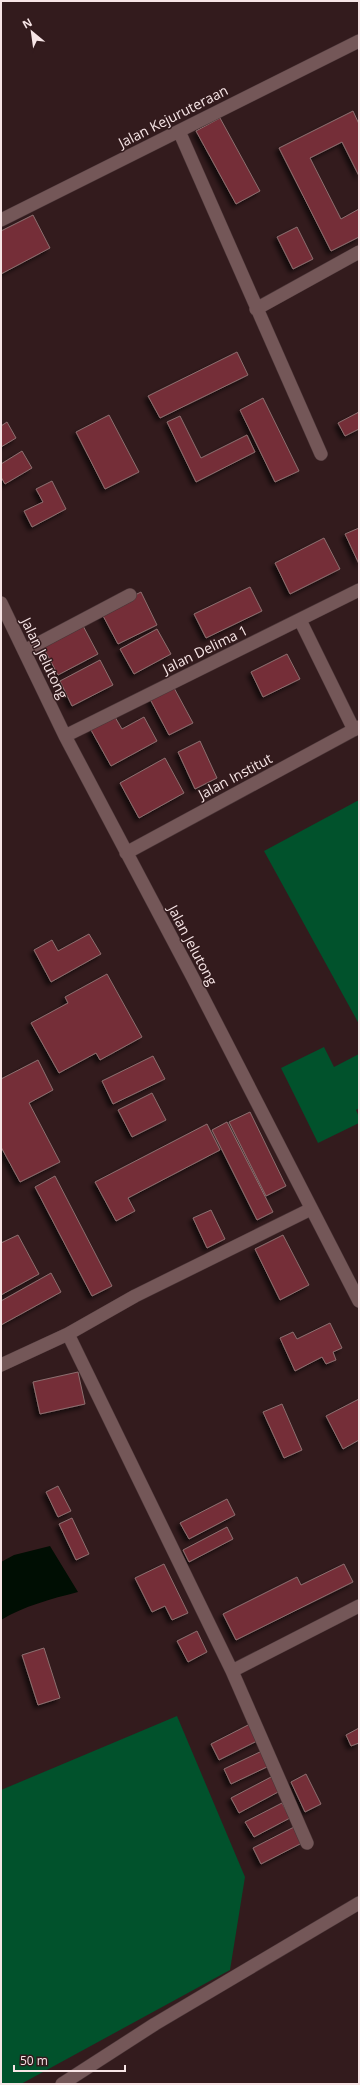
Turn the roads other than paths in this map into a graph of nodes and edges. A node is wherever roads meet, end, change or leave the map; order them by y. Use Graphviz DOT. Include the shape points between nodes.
graph roads {
  1 [pos="359,41"];
  2 [pos="179,131"];
  3 [pos="1,220"];
  4 [pos="359,252"];
  5 [pos="256,309"];
  6 [pos="321,454"];
  7 [pos="359,590"];
  8 [pos="130,595"];
  9 [pos="1,603"];
  10 [pos="300,620"];
  11 [pos="24,651"];
  12 [pos="356,729"];
  13 [pos="64,736"];
  14 [pos="126,853"];
  15 [pos="311,1209"];
  16 [pos="359,1301"];
  17 [pos="68,1334"];
  18 [pos="1,1365"];
  19 [pos="359,1606"];
  20 [pos="232,1671"];
  21 [pos="307,1843"];
  22 [pos="359,1903"];
  23 [pos="62,2084"];
  1 -- 2 [label="street, Jalan Kejuruteraan"];
  2 -- 3 [label="street, Jalan Kejuruteraan"];
  2 -- 5 [label="street"];
  4 -- 5 [label="street"];
  5 -- 6 [label="street"];
  7 -- 10 [label="street, Jalan Delima 1"];
  8 -- 11 [label="street"];
  9 -- 11 [label="street, Jalan Jelutong"];
  10 -- 12 [label="street"];
  10 -- 13 [label="street, Jalan Delima 1"];
  11 -- 13 [label="street, Jalan Jelutong"];
  12 -- 14 [label="street, Jalan Institut"];
  13 -- 14 [label="street, Jalan Jelutong"];
  14 -- 15 [label="street, Jalan Jelutong"];
  15 -- 16 [label="street, Jalan Jelutong"];
  15 -- 17 [label="street" via="135,1296"];
  17 -- 18 [label="street"];
  17 -- 20 [label="street"];
  19 -- 20 [label="street"];
  20 -- 21 [label="street"];
  22 -- 23 [label="street" via="154,2024"];
}
